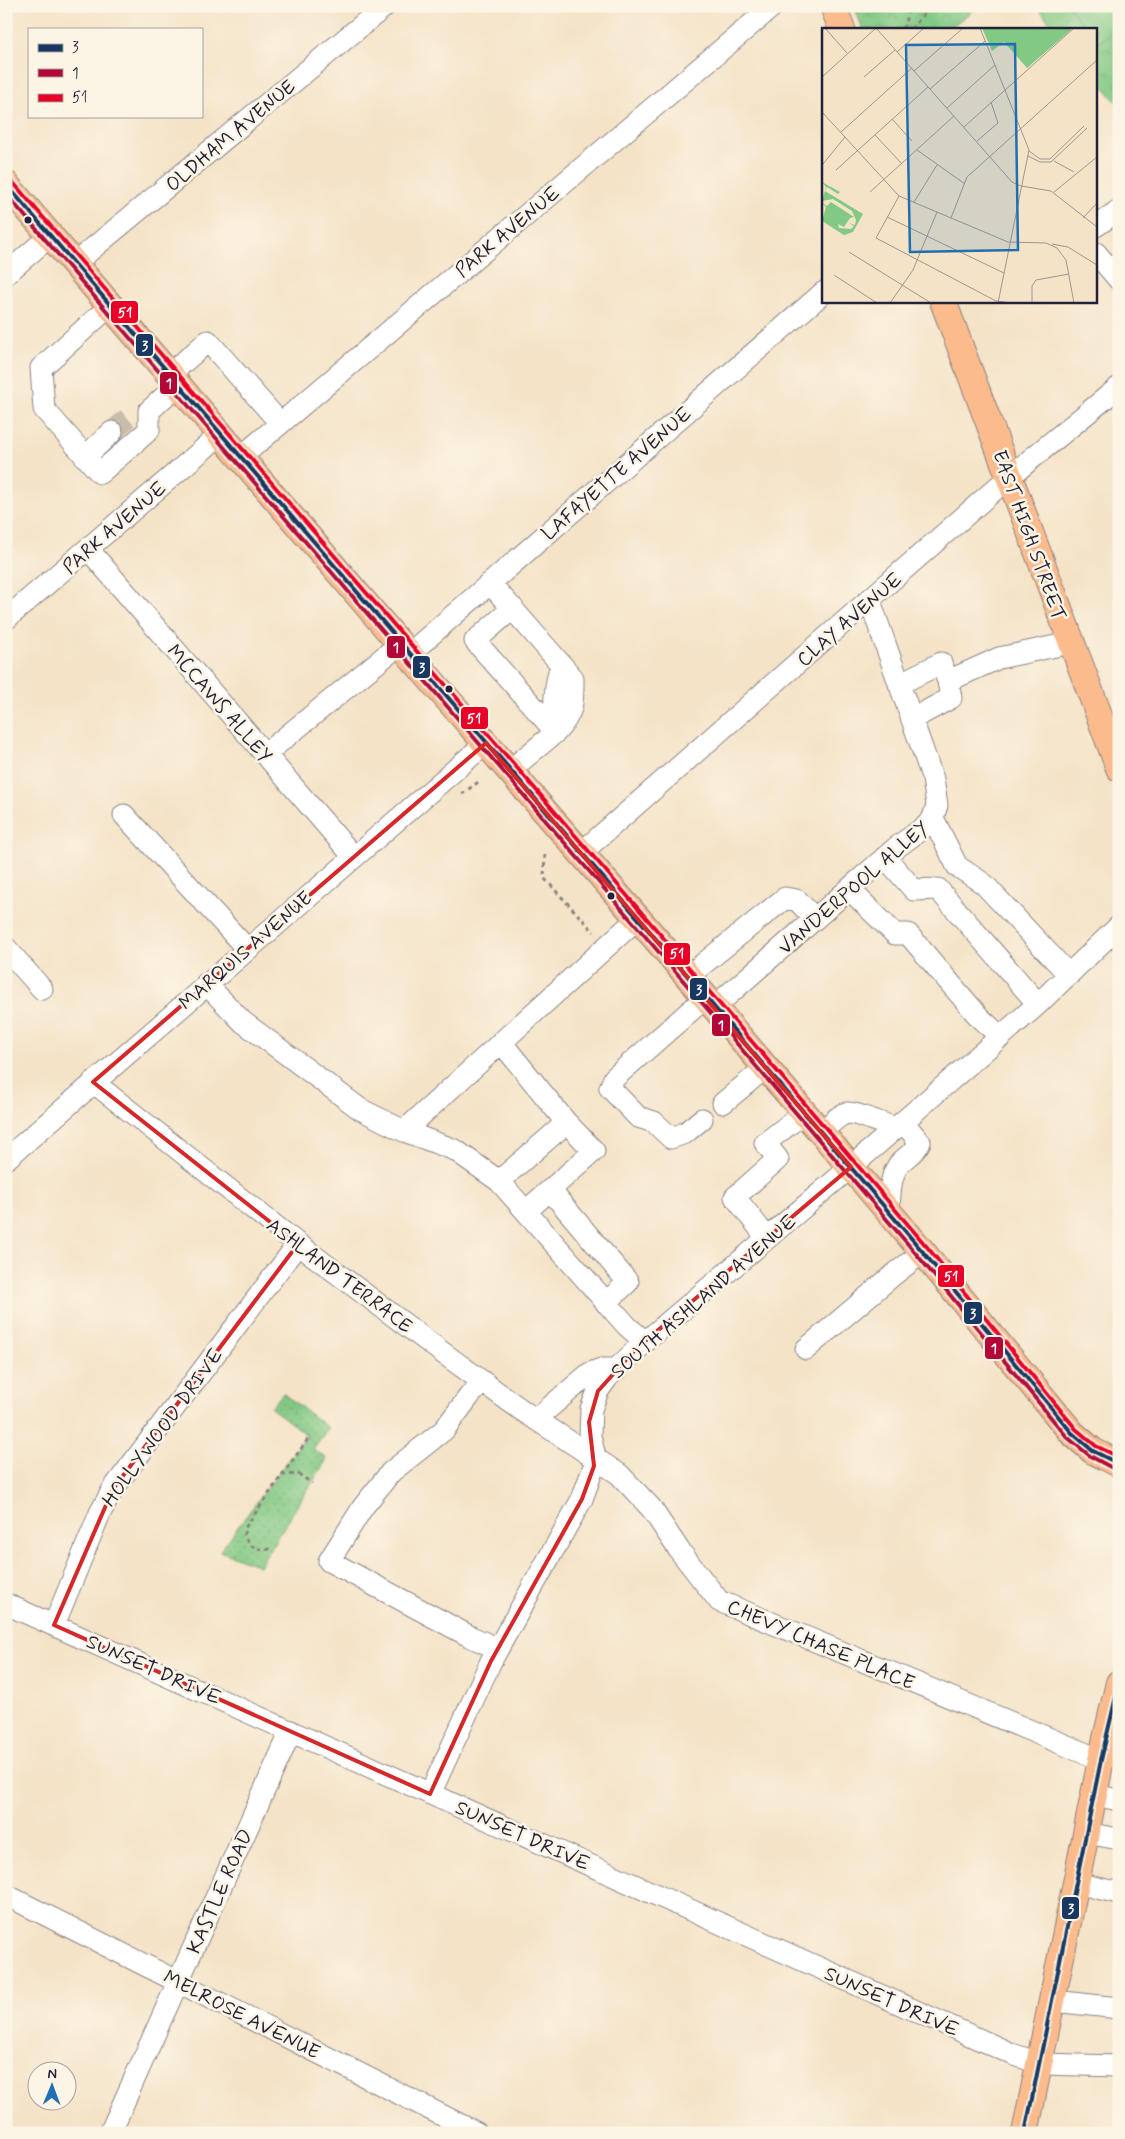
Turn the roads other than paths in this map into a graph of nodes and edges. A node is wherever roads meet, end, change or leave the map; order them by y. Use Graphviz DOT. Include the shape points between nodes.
graph roads {
  1 [pos="385,6"];
  2 [pos="773,6"];
  3 [pos="833,6"];
  4 [pos="842,28"];
  5 [pos="6,184"];
  6 [pos="1119,210"];
  7 [pos="1098,225"];
  8 [pos="51,235"];
  9 [pos="1098,255"];
  10 [pos="76,263"];
  11 [pos="6,274"];
  12 [pos="1119,280"];
  13 [pos="822,294"];
  14 [pos="943,302"];
  15 [pos="111,305"];
  16 [pos="174,379"];
  17 [pos="1119,387"];
  18 [pos="280,423"];
  19 [pos="112,432"];
  20 [pos="221,434"];
  21 [pos="241,456"];
  22 [pos="85,457"];
  23 [pos="1008,478"];
  24 [pos="88,549"];
  25 [pos="490,583"];
  26 [pos="870,601"];
  27 [pos="513,608"];
  28 [pos="6,620"];
  29 [pos="1070,643"];
  30 [pos="405,649"];
  31 [pos="948,681"];
  32 [pos="899,684"];
  33 [pos="912,719"];
  34 [pos="556,732"];
  35 [pos="486,743"];
  36 [pos="265,754"];
  37 [pos="1119,768"];
  38 [pos="509,771"];
  39 [pos="124,815"];
  40 [pos="933,818"];
  41 [pos="581,853"];
  42 [pos="353,856"];
  43 [pos="886,857"];
  44 [pos="849,889"];
  45 [pos="638,918"];
  46 [pos="815,920"];
  47 [pos="1119,926"];
  48 [pos="6,948"];
  49 [pos="247,949"];
  50 [pos="1069,975"];
  51 [pos="687,977"];
  52 [pos="206,984"];
  53 [pos="42,989"];
  54 [pos="709,1003"];
  55 [pos="1038,1004"];
  56 [pos="1001,1037"];
  57 [pos="501,1042"];
  58 [pos="765,1068"];
  59 [pos="93,1082"];
  60 [pos="723,1103"];
  61 [pos="804,1113"];
  62 [pos="702,1119"];
  63 [pos="566,1122"];
  64 [pos="900,1125"];
  65 [pos="404,1131"];
  66 [pos="821,1132"];
  67 [pos="6,1159"];
  68 [pos="851,1167"];
  69 [pos="499,1181"];
  70 [pos="550,1190"];
  71 [pos="526,1212"];
  72 [pos="889,1212"];
  73 [pos="767,1238"];
  74 [pos="298,1244"];
  75 [pos="923,1252"];
  76 [pos="606,1303"];
  77 [pos="645,1342"];
  78 [pos="806,1349"];
  79 [pos="617,1369"];
  80 [pos="483,1382"];
  81 [pos="536,1419"];
  82 [pos="594,1456"];
  83 [pos="1119,1464"];
  84 [pos="6,1604"];
  85 [pos="54,1625"];
  86 [pos="497,1648"];
  87 [pos="1119,1683"];
  88 [pos="290,1730"];
  89 [pos="1101,1760"];
  90 [pos="430,1794"];
  91 [pos="1106,1798"];
  92 [pos="1086,1833"];
  93 [pos="1119,1839"];
  94 [pos="1076,1883"];
  95 [pos="1119,1893"];
  96 [pos="6,1895"];
  97 [pos="178,1982"];
  98 [pos="1053,2001"];
  99 [pos="1119,2008"];
  100 [pos="1040,2064"];
  101 [pos="1119,2066"];
  102 [pos="110,2133"];
  103 [pos="477,2133"];
  104 [pos="1025,2133"];
  1 -- 10 [label="street, OLDHAM AVENUE"];
  2 -- 18 [label="street, PARK AVENUE"];
  3 -- 4 [label="main road"];
  5 -- 8 [label="main road"];
  6 -- 7 [label="street"];
  8 -- 10 [label="main road"];
  8 -- 11 [label="street"];
  9 -- 12 [label="street"];
  10 -- 15 [label="main road"];
  13 -- 25 [label="street, LAFAYETTE AVENUE"];
  14 -- 23 [label="main road, EAST HIGH STREET"];
  15 -- 16 [label="main road"];
  15 -- 22 [label="street" via="41,368 44,409"];
  16 -- 18 [label="street" via="208,341"];
  16 -- 20 [label="main road"];
  16 -- 22 [label="street" via="140,412 149,430 100,473"];
  17 -- 23 [label="street, CLAY AVENUE"];
  18 -- 21 [label="street, PARK AVENUE"];
  19 -- 22 [label="street"];
  20 -- 21 [label="main road"];
  20 -- 24 [label="street, PARK AVENUE"];
  21 -- 30 [label="main road"];
  23 -- 26 [label="street, CLAY AVENUE"];
  23 -- 29 [label="main road, EAST HIGH STREET"];
  24 -- 28 [label="street, PARK AVENUE"];
  24 -- 36 [label="street, MCCAWS ALLEY"];
  25 -- 27 [label="street"];
  25 -- 30 [label="street, LAFAYETTE AVENUE"];
  26 -- 32 [label="street, VANDERPOOL ALLEY"];
  26 -- 41 [label="street, CLAY AVENUE"];
  27 -- 34 [label="street" via="573,678 573,705 568,719"];
  27 -- 34 [label="street" via="475,641"];
  29 -- 31 [label="street" via="999,658"];
  29 -- 37 [label="main road, EAST HIGH STREET"];
  30 -- 35 [label="main road"];
  30 -- 36 [label="street, LAFAYETTE AVENUE"];
  31 -- 32 [label="street" via="941,663"];
  31 -- 33 [label="street" via="951,698"];
  32 -- 33 [label="street, VANDERPOOL ALLEY"];
  33 -- 40 [label="street, VANDERPOOL ALLEY" via="934,785 937,805"];
  34 -- 38 [label="street"];
  35 -- 38 [label="main road"];
  35 -- 42 [label="street, MARQUIS AVENUE"];
  36 -- 42 [label="street, MCCAWS ALLEY"];
  38 -- 41 [label="main road"];
  39 -- 49 [label="street"];
  40 -- 43 [label="street, VANDERPOOL ALLEY"];
  40 -- 50 [label="street" via="957,866 984,884"];
  41 -- 45 [label="main road"];
  42 -- 49 [label="street, MARQUIS AVENUE"];
  43 -- 44 [label="street, VANDERPOOL ALLEY"];
  43 -- 55 [label="street" via="914,890 938,889"];
  44 -- 46 [label="street, VANDERPOOL ALLEY"];
  44 -- 56 [label="street" via="895,934 908,934 980,1018"];
  45 -- 51 [label="main road"];
  45 -- 57 [label="street"];
  46 -- 51 [label="street" via="797,900 785,898"];
  46 -- 54 [label="street, VANDERPOOL ALLEY"];
  47 -- 50 [label="street, SOUTH ASHLAND AVENUE"];
  48 -- 53 [label="street"];
  49 -- 52 [label="street, MARQUIS AVENUE"];
  50 -- 55 [label="street, SOUTH ASHLAND AVENUE"];
  51 -- 54 [label="main road"];
  52 -- 59 [label="street, MARQUIS AVENUE"];
  52 -- 65 [label="street" via="243,1022 360,1109"];
  54 -- 58 [label="main road"];
  54 -- 62 [label="street, VANDERPOOL ALLEY" via="614,1078 610,1088 638,1117 654,1122 671,1138 685,1133"];
  55 -- 56 [label="street, SOUTH ASHLAND AVENUE"];
  56 -- 64 [label="street, SOUTH ASHLAND AVENUE"];
  57 -- 63 [label="street"];
  57 -- 65 [label="street"];
  58 -- 60 [label="street"];
  58 -- 61 [label="main road"];
  59 -- 67 [label="street, MARQUIS AVENUE"];
  59 -- 74 [label="street, ASHLAND TERRACE"];
  61 -- 66 [label="main road"];
  61 -- 73 [label="street" via="765,1143 778,1159 735,1197"];
  63 -- 69 [label="street"];
  63 -- 70 [label="street" via="594,1151"];
  64 -- 66 [label="street" via="870,1121 860,1114 846,1113"];
  64 -- 68 [label="street, SOUTH ASHLAND AVENUE"];
  64 -- 72 [label="street" via="920,1142 916,1152 896,1167"];
  65 -- 69 [label="street" via="455,1150"];
  66 -- 68 [label="main road"];
  68 -- 72 [label="main road"];
  68 -- 73 [label="street, SOUTH ASHLAND AVENUE"];
  69 -- 71 [label="street"];
  70 -- 71 [label="street"];
  70 -- 76 [label="street" via="628,1282"];
  71 -- 76 [label="street"];
  72 -- 75 [label="main road"];
  73 -- 77 [label="street, SOUTH ASHLAND AVENUE"];
  74 -- 80 [label="street, ASHLAND TERRACE"];
  74 -- 85 [label="street, HOLLYWOOD DRIVE" via="113,1489"];
  75 -- 78 [label="street"];
  75 -- 83 [label="main road" via="1072,1433 1093,1451"];
  76 -- 77 [label="street"];
  77 -- 79 [label="street, SOUTH ASHLAND AVENUE"];
  79 -- 81 [label="street" via="590,1373"];
  79 -- 82 [label="street, SOUTH ASHLAND AVENUE" via="598,1391 591,1409 590,1436"];
  80 -- 81 [label="street, ASHLAND TERRACE"];
  80 -- 86 [label="street" via="444,1430 391,1472 363,1507 330,1561"];
  81 -- 82 [label="street, ASHLAND TERRACE"];
  82 -- 86 [label="street, SOUTH ASHLAND AVENUE" via="591,1477 582,1499"];
  82 -- 89 [label="street, CHEVY CHASE PLACE" via="629,1482 719,1601"];
  84 -- 85 [label="street, SUNSET DRIVE"];
  85 -- 88 [label="street, SUNSET DRIVE"];
  86 -- 90 [label="street, SOUTH ASHLAND AVENUE"];
  87 -- 89 [label="main road"];
  88 -- 90 [label="street, SUNSET DRIVE"];
  88 -- 97 [label="street, KASTLE ROAD"];
  89 -- 91 [label="main road"];
  90 -- 100 [label="street, SUNSET DRIVE" via="1004,2051"];
  91 -- 92 [label="main road"];
  92 -- 93 [label="street"];
  92 -- 94 [label="main road"];
  94 -- 95 [label="street"];
  94 -- 98 [label="main road"];
  96 -- 97 [label="street, MELROSE AVENUE"];
  97 -- 102 [label="street, KASTLE ROAD"];
  97 -- 103 [label="street, MELROSE AVENUE"];
  98 -- 99 [label="street"];
  98 -- 100 [label="main road"];
  100 -- 101 [label="street, SUNSET DRIVE"];
  100 -- 104 [label="main road"];
}
